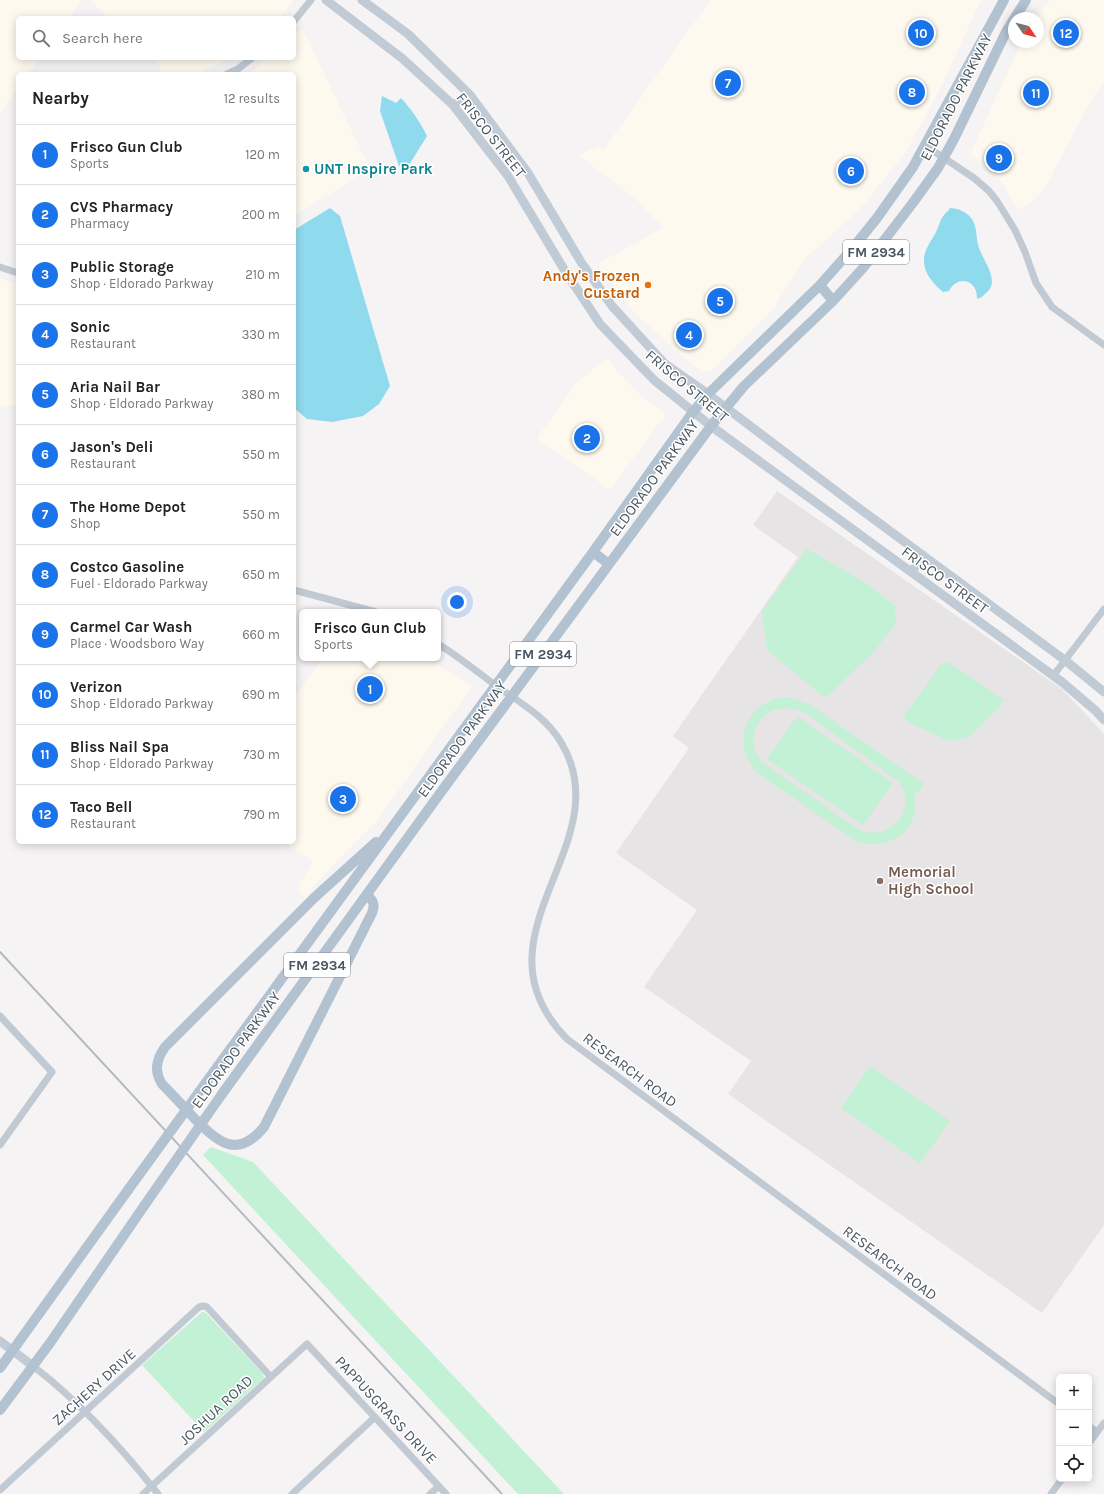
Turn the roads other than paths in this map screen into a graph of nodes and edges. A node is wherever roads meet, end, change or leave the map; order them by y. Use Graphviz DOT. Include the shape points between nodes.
graph roads {
  1 [pos="311,0"];
  2 [pos="326,0"];
  3 [pos="362,0"];
  4 [pos="1004,0"];
  5 [pos="1026,0"];
  6 [pos="296,19"];
  7 [pos="988,29"];
  8 [pos="1004,36"];
  9 [pos="249,60"];
  10 [pos="230,72"];
  11 [pos="470,95"];
  12 [pos="453,105"];
  13 [pos="926,146"];
  14 [pos="944,158"];
  15 [pos="0,268"];
  16 [pos="16,272"];
  17 [pos="820,285"];
  18 [pos="833,301"];
  19 [pos="1104,345"];
  20 [pos="708,394"];
  21 [pos="725,407"];
  22 [pos="693,412"];
  23 [pos="711,426"];
  24 [pos="593,552"];
  25 [pos="923,555"];
  26 [pos="609,564"];
  27 [pos="912,572"];
  28 [pos="296,591"];
  29 [pos="365,609"];
  30 [pos="1104,609"];
  31 [pos="441,646"];
  32 [pos="1066,660"];
  33 [pos="1053,676"];
  34 [pos="496,685"];
  35 [pos="1104,692"];
  36 [pos="512,696"];
  37 [pos="1104,720"];
  38 [pos="395,823"];
  39 [pos="367,895"];
  40 [pos="0,1016"];
  41 [pos="0,1145"];
  42 [pos="0,1341"];
  43 [pos="307,1344"];
  44 [pos="13,1351"];
  45 [pos="33,1366"];
  46 [pos="0,1368"];
  47 [pos="271,1377"];
  48 [pos="1056,1402"];
  49 [pos="0,1410"];
  50 [pos="86,1412"];
  51 [pos="375,1417"];
  52 [pos="1104,1424"];
  53 [pos="1092,1428"];
  54 [pos="1098,1432"];
  55 [pos="1092,1439"];
  56 [pos="1060,1482"];
  57 [pos="152,1486"];
  58 [pos="439,1486"];
  59 [pos="0,1490"];
  60 [pos="143,1494"];
  61 [pos="158,1494"];
  62 [pos="292,1494"];
  63 [pos="430,1494"];
  64 [pos="446,1494"];
  65 [pos="1051,1494"];
  1 -- 6 [label="street"];
  2 -- 12 [label="street, FRISCO STREET" via="403,58"];
  3 -- 11 [label="street, FRISCO STREET" via="408,34"];
  4 -- 7 [label="main road, ELDORADO PARKWAY"];
  5 -- 8 [label="main road, ELDORADO PARKWAY / FM 2934"];
  7 -- 8 [label="main road"];
  7 -- 13 [label="main road, ELDORADO PARKWAY"];
  8 -- 14 [label="main road, ELDORADO PARKWAY / FM 2934"];
  9 -- 10 [label="street"];
  11 -- 12 [label="street"];
  11 -- 20 [label="street, FRISCO STREET" via="528,173 612,306 665,364"];
  12 -- 22 [label="street, FRISCO STREET" via="508,176 600,324 654,380"];
  13 -- 14 [label="street"];
  13 -- 17 [label="main road, ELDORADO PARKWAY" via="877,218"];
  14 -- 18 [label="main road, ELDORADO PARKWAY / FM 2934" via="863,268"];
  14 -- 19 [label="street" via="980,183 997,201 1015,230 1036,283 1052,307"];
  15 -- 16 [label="street"];
  17 -- 18 [label="main road"];
  17 -- 20 [label="main road, ELDORADO PARKWAY"];
  18 -- 21 [label="main road, ELDORADO PARKWAY / FM 2934"];
  20 -- 21 [label="street, FRISCO STREET"];
  20 -- 22 [label="main road, ELDORADO PARKWAY"];
  21 -- 23 [label="main road, ELDORADO PARKWAY / FM 2934"];
  21 -- 25 [label="street, FRISCO STREET"];
  22 -- 23 [label="street, FRISCO STREET"];
  22 -- 24 [label="main road, ELDORADO PARKWAY"];
  23 -- 26 [label="main road, ELDORADO PARKWAY / FM 2934"];
  23 -- 27 [label="street, FRISCO STREET"];
  24 -- 26 [label="main road"];
  24 -- 34 [label="main road, ELDORADO PARKWAY"];
  25 -- 27 [label="street"];
  25 -- 32 [label="street, FRISCO STREET"];
  26 -- 36 [label="main road, ELDORADO PARKWAY / FM 2934"];
  27 -- 33 [label="street, FRISCO STREET"];
  28 -- 29 [label="street"];
  30 -- 32 [label="street"];
  31 -- 34 [label="street, RESEARCH ROAD"];
  32 -- 33 [label="street"];
  32 -- 35 [label="street, FRISCO STREET"];
  33 -- 37 [label="street, FRISCO STREET"];
  34 -- 36 [label="street, RESEARCH ROAD"];
  34 -- 38 [label="main road, ELDORADO PARKWAY"];
  36 -- 39 [label="main road, ELDORADO PARKWAY / FM 2934"];
  36 -- 48 [label="street, RESEARCH ROAD" via="541,718 557,736 568,756 575,779 576,800 572,825 538,921 532,947 532,968 537,990 556,1028 567,1039"];
  38 -- 39 [label="main road" via="309,903 158,1056 158,1077 162,1084 221,1142 247,1143 264,1127 372,913 373,900"];
  38 -- 44 [label="main road, ELDORADO PARKWAY, bridge"];
  39 -- 45 [label="main road, ELDORADO PARKWAY / FM 2934, bridge" via="222,1094"];
  40 -- 41 [label="street" via="52,1072"];
  42 -- 44 [label="street"];
  43 -- 47 [label="street, JOSHUA ROAD"];
  43 -- 51 [label="street, PAPPUSGRASS DRIVE"];
  44 -- 45 [label="street"];
  44 -- 46 [label="main road, ELDORADO PARKWAY"];
  45 -- 49 [label="main road, ELDORADO PARKWAY"];
  45 -- 50 [label="street" via="62,1388"];
  47 -- 50 [label="street, ZACHERY DRIVE" via="206,1306 199,1307"];
  47 -- 57 [label="street, JOSHUA ROAD"];
  50 -- 57 [label="street"];
  50 -- 59 [label="street, ZACHERY DRIVE"];
  51 -- 58 [label="street, PAPPUSGRASS DRIVE"];
  51 -- 62 [label="street"];
  52 -- 54 [label="street"];
  53 -- 54 [label="street"];
  54 -- 55 [label="street"];
  56 -- 65 [label="street"];
  57 -- 60 [label="street, JOSHUA ROAD"];
  57 -- 61 [label="street"];
  58 -- 63 [label="street"];
  58 -- 64 [label="street, PAPPUSGRASS DRIVE"];
}
